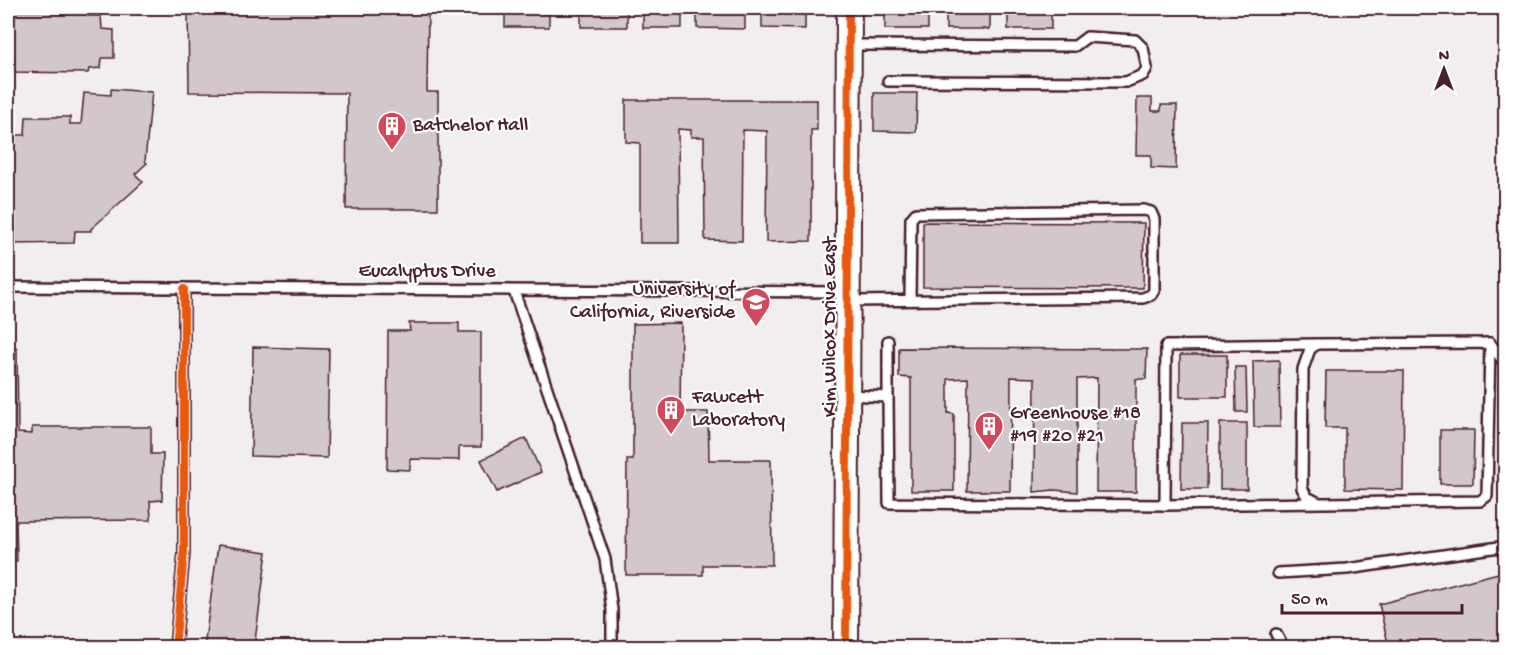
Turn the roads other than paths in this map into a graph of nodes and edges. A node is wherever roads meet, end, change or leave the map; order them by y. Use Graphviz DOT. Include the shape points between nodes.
graph roads {
  1 [pos="849,8"];
  2 [pos="1498,8"];
  3 [pos="1506,15"];
  4 [pos="850,45"];
  5 [pos="888,81"];
  6 [pos="8,287"];
  7 [pos="184,289"];
  8 [pos="514,291"];
  9 [pos="847,297"];
  10 [pos="910,300"];
  11 [pos="888,341"];
  12 [pos="1490,343"];
  13 [pos="1317,344"];
  14 [pos="1506,365"];
  15 [pos="847,395"];
  16 [pos="888,397"];
  17 [pos="1317,502"];
  18 [pos="1166,505"];
  19 [pos="1506,546"];
  20 [pos="1278,573"];
  21 [pos="1276,634"];
  22 [pos="175,648"];
  23 [pos="612,648"];
  24 [pos="846,648"];
  25 [pos="1284,648"];
  1 -- 4 [label="street, Kim Wilcox Drive East"];
  2 -- 3 [label="lane"];
  4 -- 5 [label="lane" via="1075,46 1087,37 1135,40 1143,48 1147,68 1143,75 1126,82"];
  4 -- 9 [label="street, Kim Wilcox Drive East"];
  6 -- 7 [label="lane, Eucalyptus Drive"];
  7 -- 8 [label="lane, Eucalyptus Drive"];
  7 -- 22 [label="lane" via="184,553"];
  8 -- 9 [label="lane, Eucalyptus Drive"];
  8 -- 23 [label="lane" via="605,559"];
  9 -- 10 [label="lane, Eucalyptus Drive"];
  9 -- 15 [label="street, Kim Wilcox Drive East"];
  10 -- 10 [label="lane, Eucalyptus Drive" via="1143,298 1154,290 1155,219 1151,212 1143,210 916,213 911,219"];
  11 -- 16 [label="lane"];
  12 -- 13 [label="lane"];
  12 -- 14 [label="lane"];
  12 -- 17 [label="lane" via="1487,496 1480,501"];
  13 -- 17 [label="lane" via="1310,350 1303,369 1302,476 1307,497"];
  13 -- 18 [label="lane" via="1166,345"];
  15 -- 16 [label="lane"];
  15 -- 24 [label="street, Kim Wilcox Drive East"];
  16 -- 18 [label="lane" via="889,503"];
  17 -- 18 [label="lane"];
  19 -- 20 [label="lane" via="1347,569"];
  21 -- 25 [label="lane"];
}
